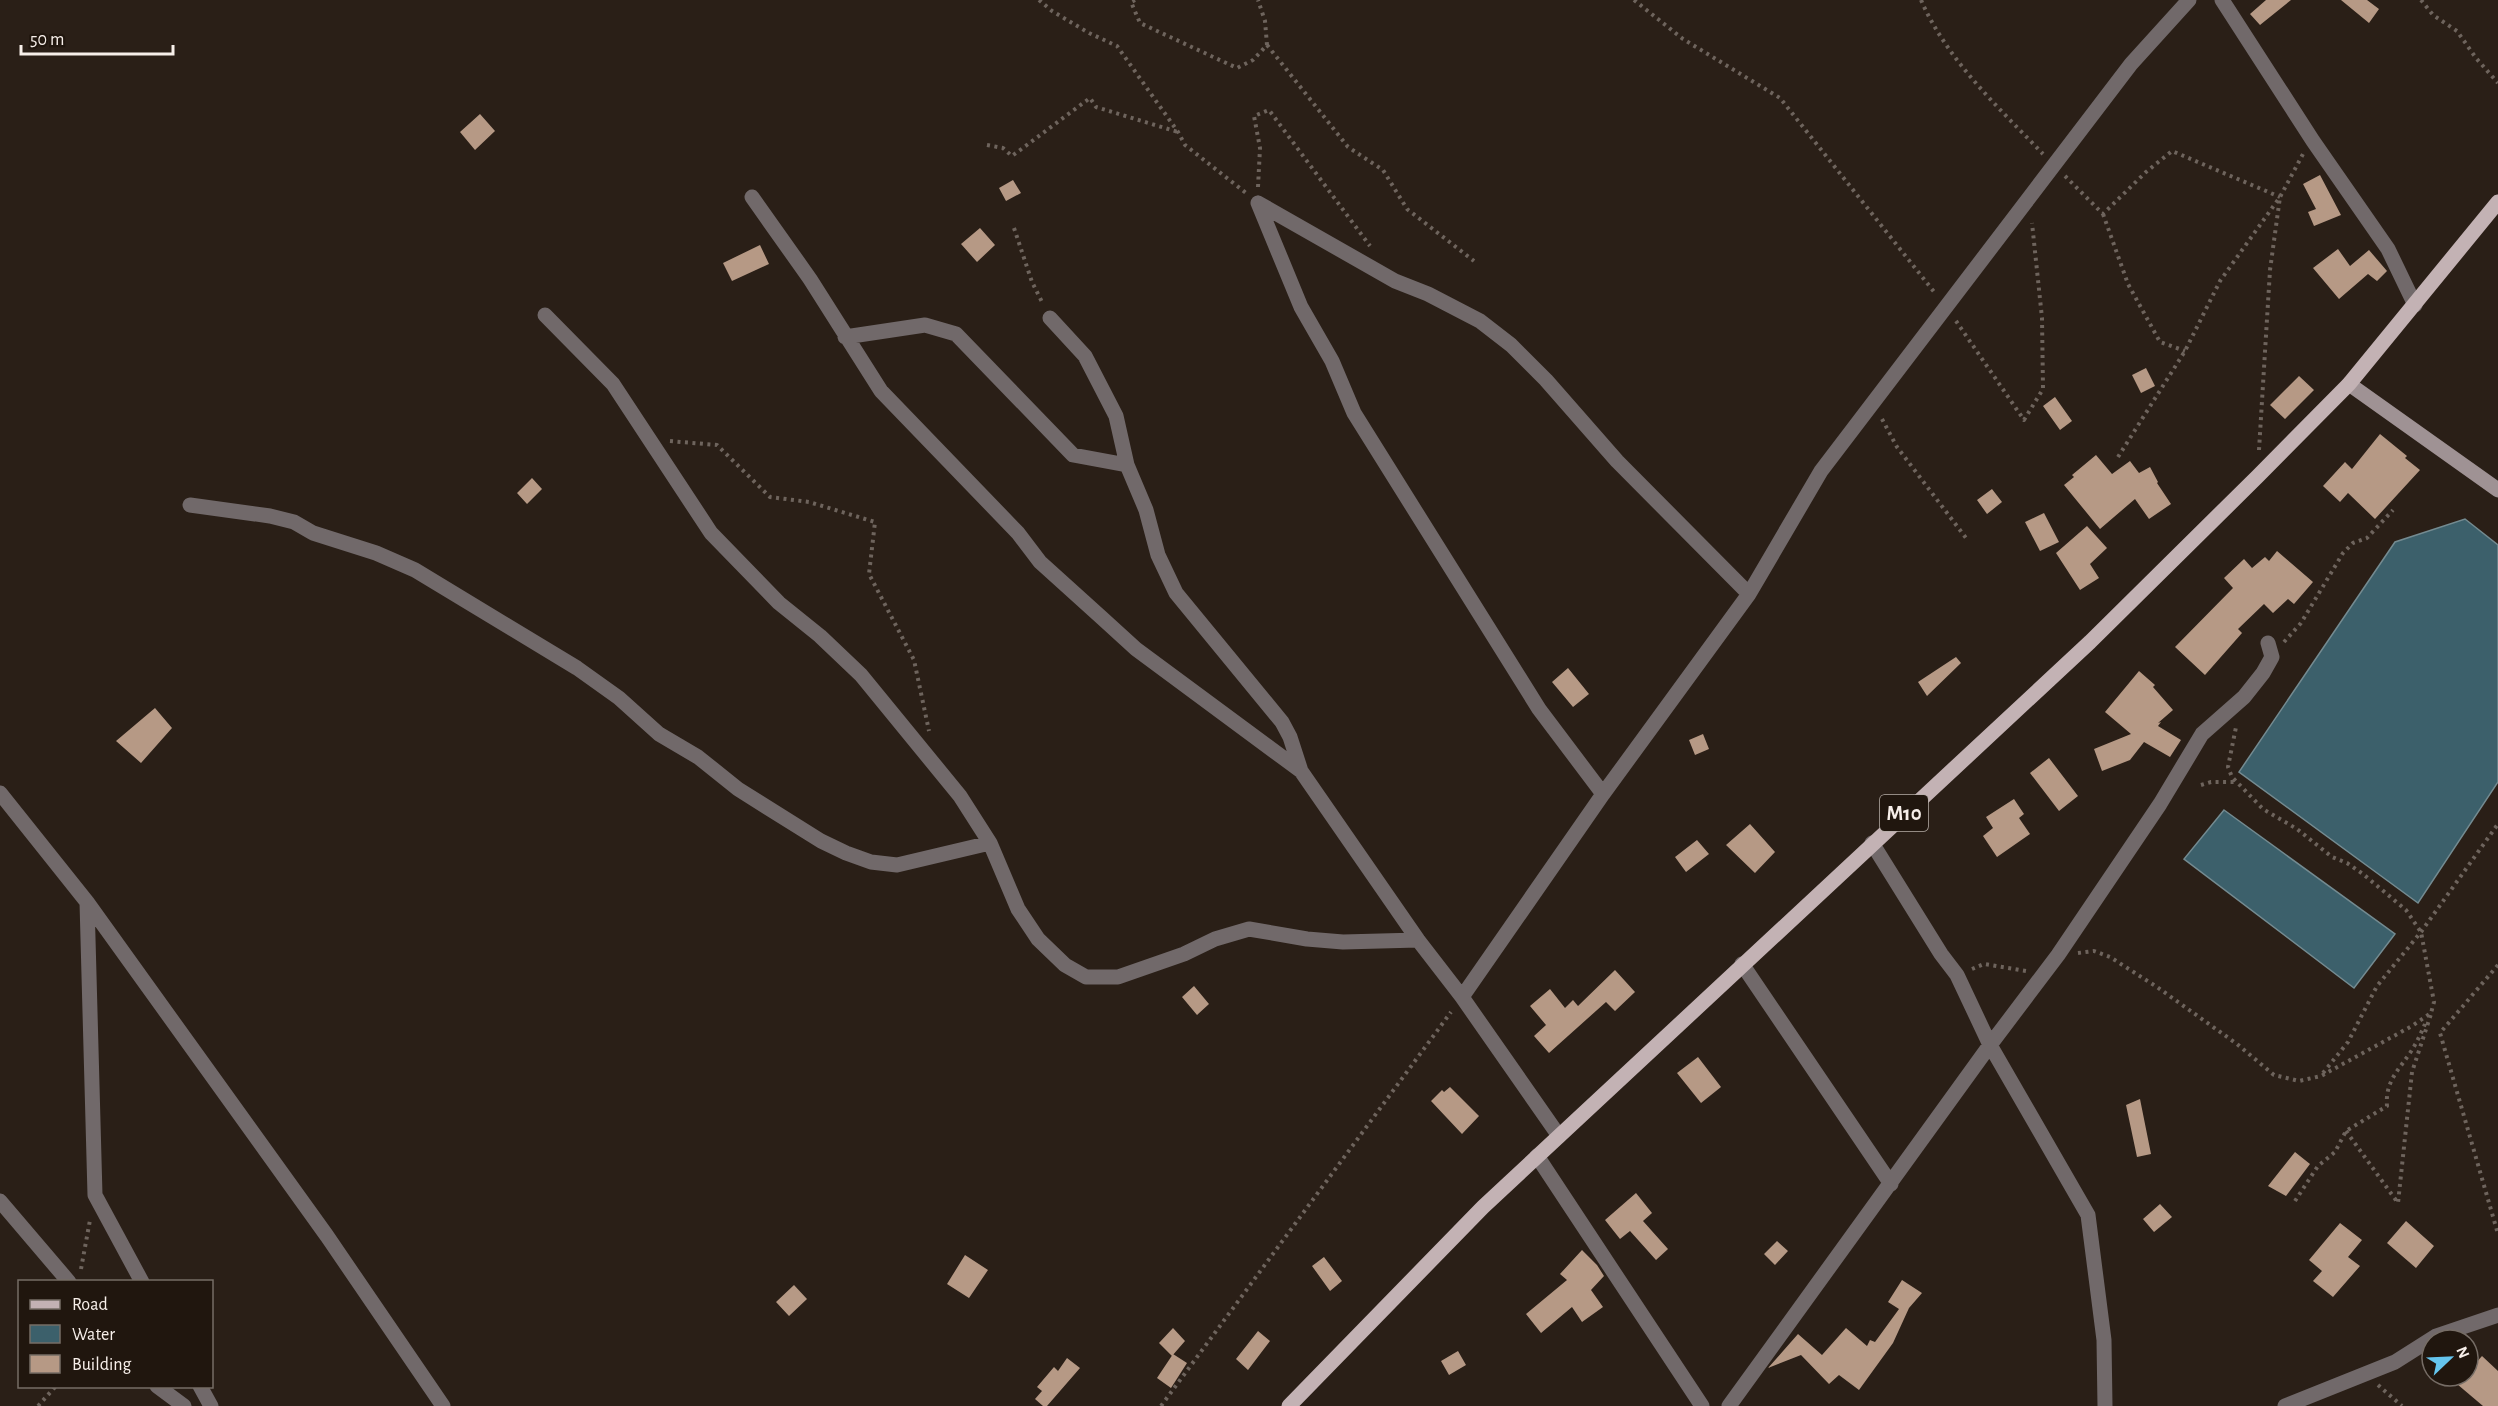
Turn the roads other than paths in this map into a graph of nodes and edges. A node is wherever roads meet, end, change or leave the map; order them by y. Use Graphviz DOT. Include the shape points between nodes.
graph roads {
  1 [pos="2189,0"];
  2 [pos="2222,0"];
  3 [pos="752,197"];
  4 [pos="2498,202"];
  5 [pos="2415,305"];
  6 [pos="545,315"];
  7 [pos="1050,318"];
  8 [pos="845,337"];
  9 [pos="2349,384"];
  10 [pos="1127,465"];
  11 [pos="2498,490"];
  12 [pos="190,505"];
  13 [pos="1749,594"];
  14 [pos="2270,650"];
  15 [pos="1301,771"];
  16 [pos="0,793"];
  17 [pos="1603,794"];
  18 [pos="990,843"];
  19 [pos="1872,843"];
  20 [pos="87,902"];
  21 [pos="1418,940"];
  22 [pos="1742,964"];
  23 [pos="1462,997"];
  24 [pos="1990,1045"];
  25 [pos="1559,1136"];
  26 [pos="1537,1156"];
  27 [pos="1890,1184"];
  28 [pos="0,1201"];
  29 [pos="75,1276"];
  30 [pos="141,1280"];
  31 [pos="2498,1315"];
  32 [pos="160,1388"];
  33 [pos="201,1388"];
  34 [pos="184,1406"];
  35 [pos="211,1406"];
  36 [pos="443,1406"];
  37 [pos="1289,1406"];
  38 [pos="1702,1406"];
  39 [pos="1729,1406"];
  40 [pos="2104,1406"];
  41 [pos="2285,1406"];
  1 -- 13 [label="street" via="2131,64 1821,471"];
  2 -- 5 [label="street" via="2388,249"];
  3 -- 8 [label="street"];
  4 -- 5 [label="main road, M10"];
  5 -- 9 [label="main road, M10"];
  6 -- 18 [label="street" via="613,384 711,533 779,603 861,675 960,796"];
  7 -- 10 [label="street" via="1085,356 1099,380 1116,416"];
  8 -- 10 [label="street" via="925,325 956,334 1073,455"];
  8 -- 15 [label="street" via="881,391 1018,533 1040,562 1136,649"];
  9 -- 11 [label="main road"];
  9 -- 19 [label="main road, M10" via="2090,642"];
  10 -- 15 [label="street" via="1146,510 1158,555 1176,593 1282,722"];
  12 -- 18 [label="street" via="294,522 415,570 577,668 659,734 698,757 748,795 846,853 871,862 897,865"];
  13 -- 17 [label="street"];
  13 -- 17 [label="street" via="1617,461 1511,345 1480,321 1395,281 1258,203 1301,308 1332,361 1354,413 1539,709"];
  14 -- 24 [label="street" via="2263,673 2244,697 2202,734 2160,804 2051,965"];
  15 -- 21 [label="street"];
  16 -- 20 [label="street"];
  17 -- 23 [label="street"];
  18 -- 21 [label="street" via="1018,909 1038,939 1065,965 1086,977 1118,977 1249,929 1343,942"];
  19 -- 22 [label="main road, M10"];
  19 -- 24 [label="street" via="1957,975"];
  20 -- 30 [label="street" via="94,1195"];
  20 -- 36 [label="street"];
  21 -- 23 [label="street"];
  22 -- 25 [label="main road, M10"];
  22 -- 27 [label="street"];
  23 -- 25 [label="street"];
  24 -- 27 [label="street"];
  24 -- 40 [label="street" via="2088,1215 2104,1340"];
  25 -- 26 [label="main road, M10"];
  26 -- 37 [label="main road, M10"];
  26 -- 38 [label="street"];
  27 -- 39 [label="street"];
  28 -- 29 [label="street"];
  31 -- 41 [label="street" via="2436,1336 2395,1362"];
  32 -- 34 [label="street"];
  33 -- 35 [label="street"];
}
